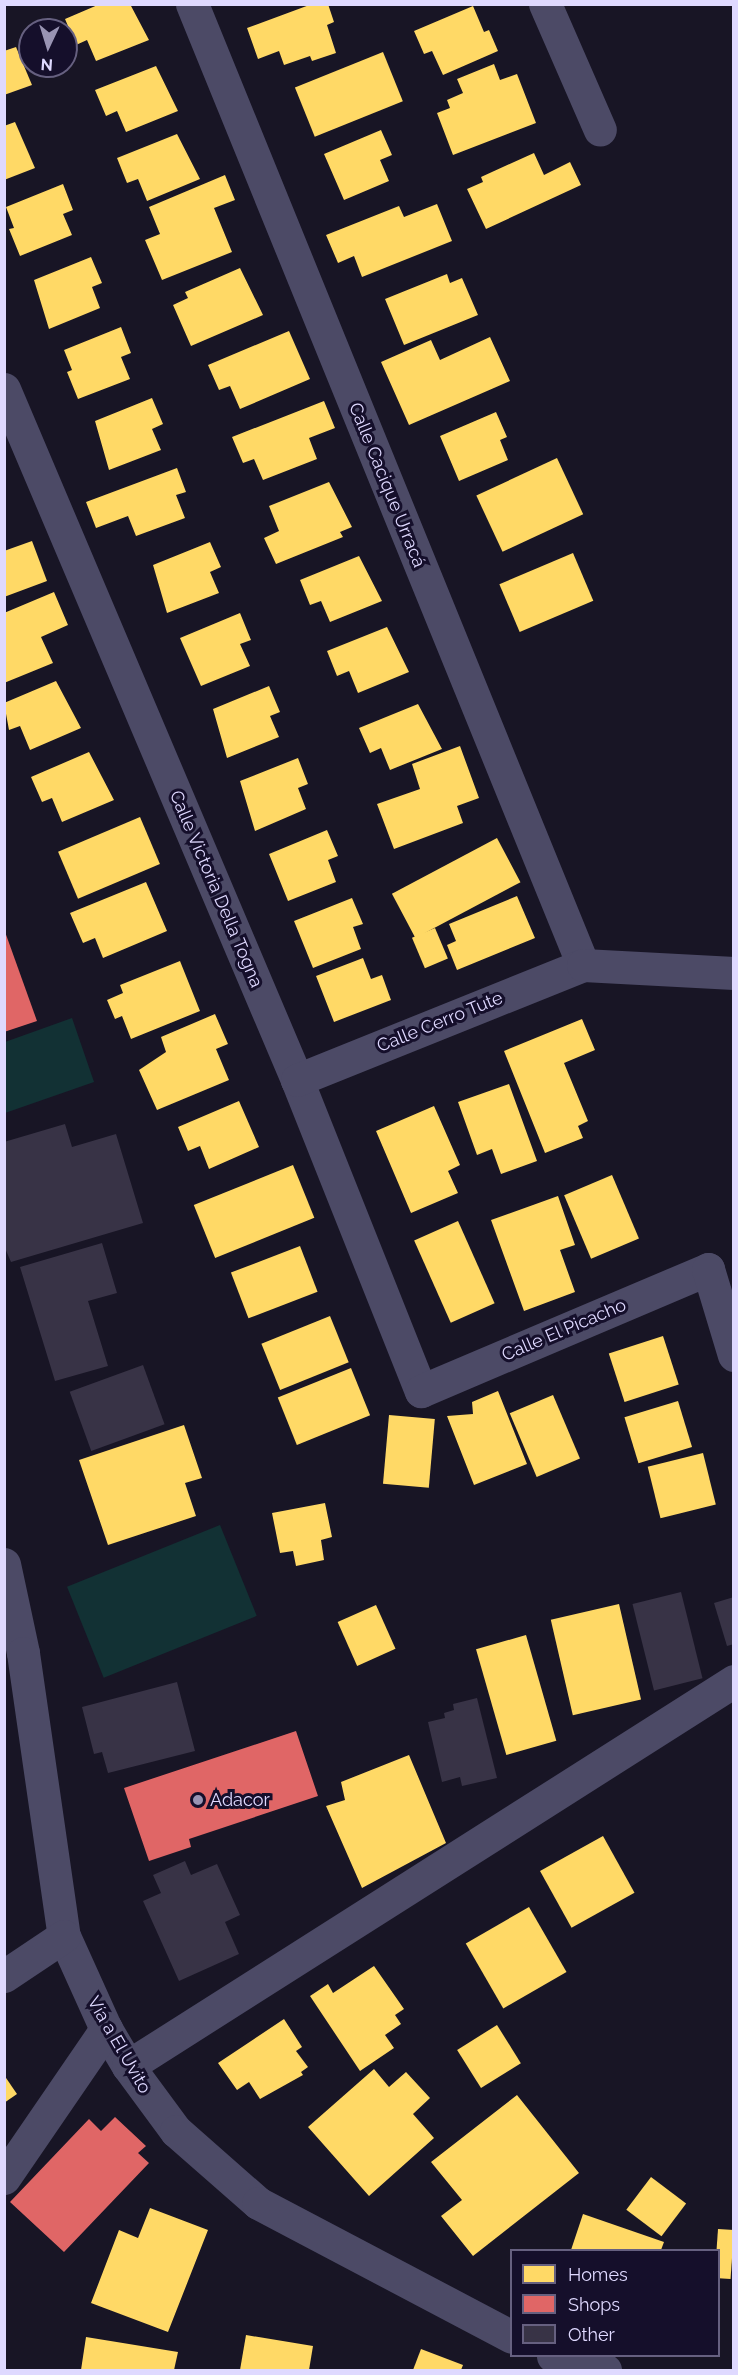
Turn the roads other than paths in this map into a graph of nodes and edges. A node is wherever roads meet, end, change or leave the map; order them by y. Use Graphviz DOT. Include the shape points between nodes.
graph roads {
  1 [pos="192,4"];
  2 [pos="545,4"];
  3 [pos="600,130"];
  4 [pos="4,389"];
  5 [pos="583,965"];
  6 [pos="734,974"];
  7 [pos="297,1080"];
  8 [pos="734,1355"];
  9 [pos="421,1391"];
  10 [pos="4,1564"];
  11 [pos="734,1681"];
  12 [pos="64,1936"];
  13 [pos="4,1976"];
  14 [pos="106,2029"];
  15 [pos="128,2066"];
  16 [pos="4,2178"];
  17 [pos="510,2336"];
  18 [pos="560,2357"];
  19 [pos="605,2370"];
  1 -- 5 [label="street, Calle Cacique Urracá"];
  2 -- 3 [label="street"];
  4 -- 7 [label="street, Calle Victoria Della Togna"];
  5 -- 6 [label="street"];
  5 -- 7 [label="street, Calle Cerro Tute"];
  7 -- 9 [label="street, Calle Victoria Della Togna"];
  8 -- 9 [label="street, Calle El Picacho" via="708,1269"];
  10 -- 12 [label="street, Vía a El Uvito" via="23,1653"];
  11 -- 15 [label="street"];
  12 -- 13 [label="street"];
  12 -- 14 [label="street, Vía a El Uvito"];
  14 -- 15 [label="street, Vía a El Uvito"];
  14 -- 16 [label="street"];
  15 -- 17 [label="street, Vía a El Uvito" via="176,2131 258,2203"];
  18 -- 19 [label="street"];
}
